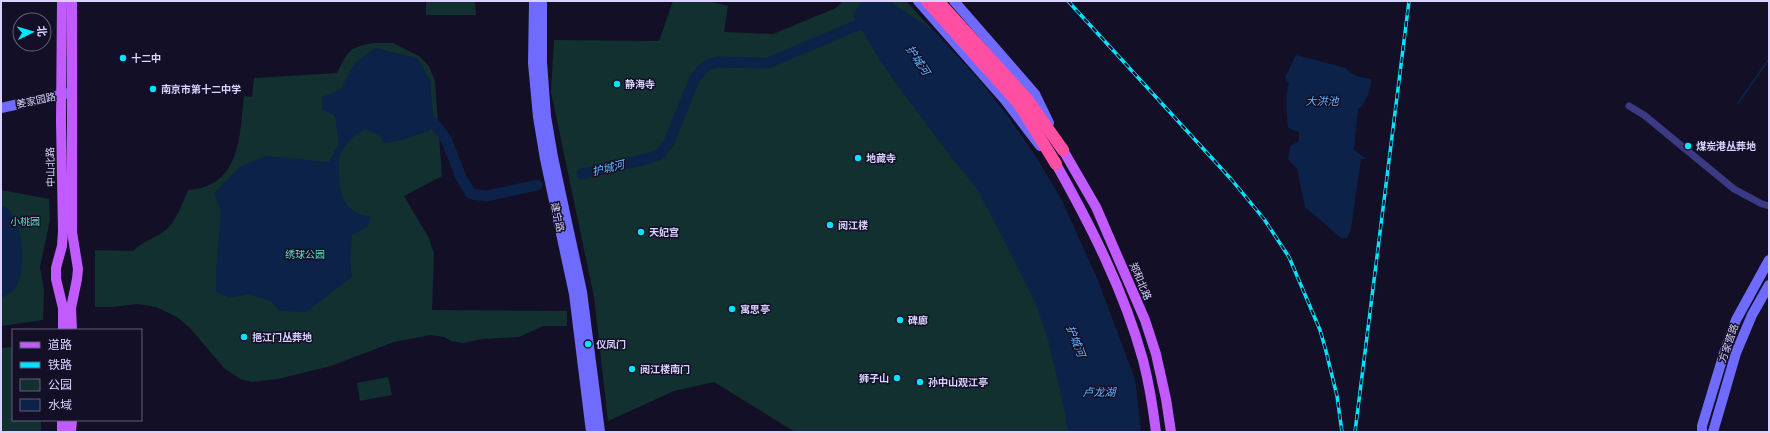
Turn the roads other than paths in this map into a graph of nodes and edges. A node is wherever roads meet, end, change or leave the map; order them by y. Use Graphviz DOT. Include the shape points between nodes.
graph roads {
  1 [pos="62,1"];
  2 [pos="72,1"];
  3 [pos="534,1"];
  4 [pos="542,1"];
  5 [pos="918,1"];
  6 [pos="927,1"];
  7 [pos="938,1"];
  8 [pos="954,1"];
  9 [pos="66,94"];
  10 [pos="1630,106"];
  11 [pos="1,108"];
  12 [pos="1063,150"];
  13 [pos="1056,164"];
  14 [pos="1769,206"];
  15 [pos="1769,260"];
  16 [pos="1769,285"];
  17 [pos="63,329"];
  18 [pos="72,329"];
  19 [pos="62,421"];
  20 [pos="72,421"];
  21 [pos="62,432"];
  22 [pos="71,432"];
  23 [pos="591,432"];
  24 [pos="600,432"];
  25 [pos="1156,432"];
  26 [pos="1171,432"];
  27 [pos="1702,432"];
  28 [pos="1713,432"];
  1 -- 9 [label="main road, 中山北路"];
  2 -- 9 [label="main road, 中山北路"];
  3 -- 23 [label="main road, 建宁路" via="534,70 538,117 574,294"];
  4 -- 24 [label="main road, 建宁路" via="542,62 546,116 582,292"];
  5 -- 13 [label="main road" via="1005,100"];
  6 -- 13 [label="highway" via="1019,104"];
  7 -- 12 [label="highway, 郑和北路" via="1027,99"];
  8 -- 12 [label="main road, 郑和北路" via="1035,94"];
  9 -- 11 [label="main road, 姜家园路"];
  9 -- 17 [label="main road, 中山北路" via="64,231 56,268 56,280 63,308"];
  9 -- 18 [label="main road, 中山北路" via="72,232 78,269 71,308"];
  10 -- 14 [label="street" via="1734,190"];
  12 -- 26 [label="main road, 郑和北路" via="1096,207 1145,320 1156,354"];
  13 -- 25 [label="main road" via="1083,213 1122,298 1143,360"];
  15 -- 27 [label="main road, 方家营路" via="1736,320 1724,350"];
  16 -- 28 [label="main road, 方家营路" via="1752,315 1736,353"];
  19 -- 21 [label="main road"];
  20 -- 22 [label="main road"];
}
